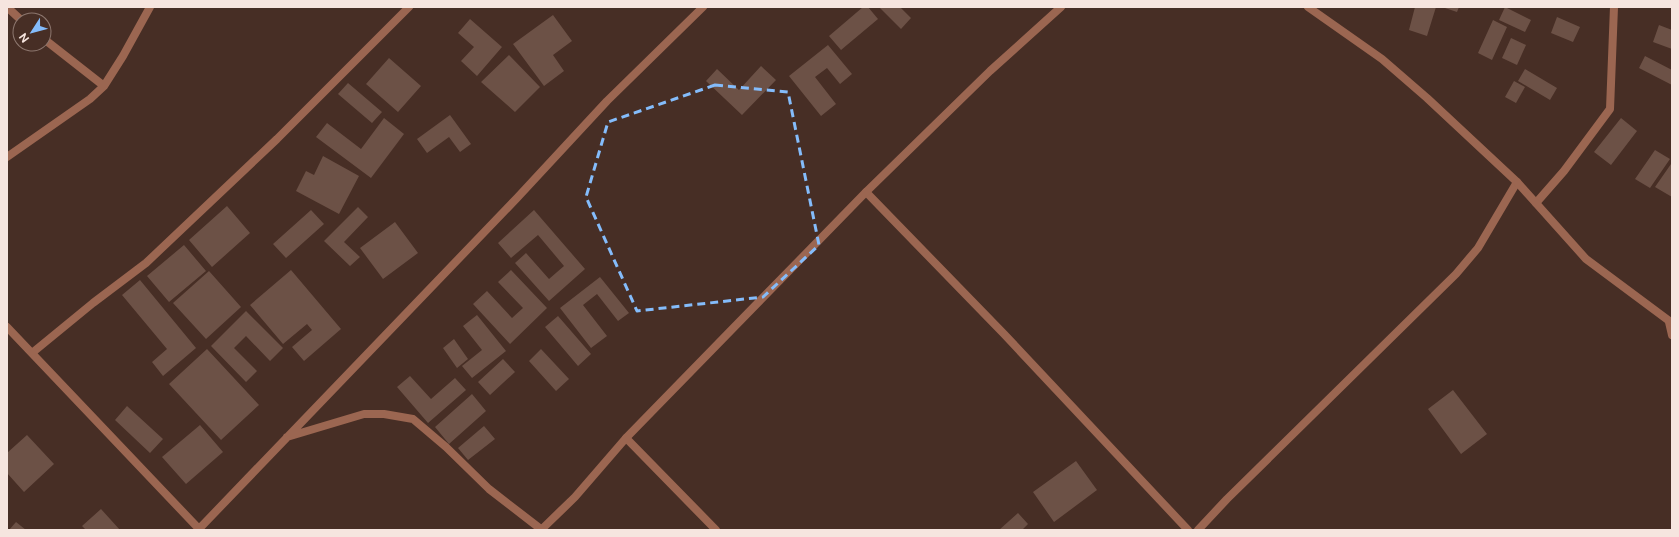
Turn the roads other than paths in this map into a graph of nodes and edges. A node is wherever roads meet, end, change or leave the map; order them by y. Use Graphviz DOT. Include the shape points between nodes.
graph roads {
  1 [pos="150,7"];
  2 [pos="409,7"];
  3 [pos="703,7"];
  4 [pos="1061,7"];
  5 [pos="1308,7"];
  6 [pos="1614,7"];
  7 [pos="52,44"];
  8 [pos="104,86"];
  9 [pos="7,157"];
  10 [pos="1517,182"];
  11 [pos="866,192"];
  12 [pos="1536,203"];
  13 [pos="1671,322"];
  14 [pos="7,327"];
  15 [pos="1672,335"];
  16 [pos="32,353"];
  17 [pos="286,437"];
  18 [pos="626,438"];
  19 [pos="199,530"];
  20 [pos="541,530"];
  21 [pos="716,530"];
  22 [pos="1188,530"];
  23 [pos="1198,530"];
  1 -- 8 [label="street"];
  2 -- 16 [label="street" via="277,139 146,263"];
  3 -- 17 [label="street" via="607,100 512,203"];
  4 -- 11 [label="street" via="990,71"];
  5 -- 10 [label="street" via="1382,59"];
  6 -- 12 [label="street" via="1610,109 1564,171"];
  7 -- 8 [label="street"];
  8 -- 9 [label="street"];
  10 -- 12 [label="street"];
  10 -- 23 [label="street" via="1478,248 1456,274"];
  11 -- 18 [label="street"];
  11 -- 22 [label="street"];
  12 -- 13 [label="street" via="1586,259"];
  13 -- 15 [label="street"];
  14 -- 16 [label="street"];
  16 -- 19 [label="street"];
  17 -- 19 [label="street"];
  17 -- 20 [label="street" via="364,414 384,414 413,419 489,489"];
  18 -- 20 [label="street" via="575,497"];
  18 -- 21 [label="street"];
}
